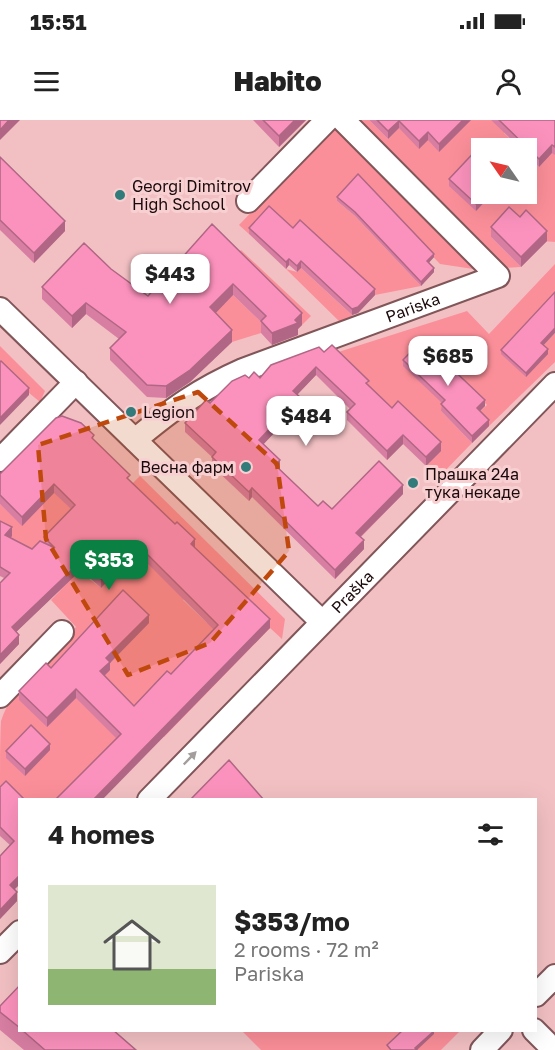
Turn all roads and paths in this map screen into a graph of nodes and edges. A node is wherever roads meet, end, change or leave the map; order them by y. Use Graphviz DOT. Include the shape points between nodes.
graph roads {
  1 [pos="327,120"];
  2 [pos="343,120"];
  3 [pos="248,201"];
  4 [pos="0,309"];
  5 [pos="76,382"];
  6 [pos="555,384"];
  7 [pos="135,440"];
  8 [pos="0,459"];
  9 [pos="322,622"];
  10 [pos="62,632"];
  11 [pos="0,696"];
  12 [pos="151,798"];
  13 [pos="18,934"];
  14 [pos="0,952"];
  15 [pos="555,975"];
  16 [pos="537,994"];
  17 [pos="499,1032"];
  18 [pos="536,1032"];
  19 [pos="482,1050"];
  20 [pos="554,1050"];
  1 -- 3 [label="street"];
  2 -- 7 [label="street, Pariska" via="498,276 204,387"];
  4 -- 5 [label="street"];
  5 -- 7 [label="street"];
  5 -- 8 [label="street"];
  6 -- 9 [label="street, Praška"];
  7 -- 9 [label="street"];
  12 -- 9 [label="street, Praška, one-way"];
  10 -- 11 [label="street"];
  13 -- 14 [label="street"];
  15 -- 16 [label="street"];
  17 -- 19 [label="street"];
  18 -- 20 [label="street"];
}
